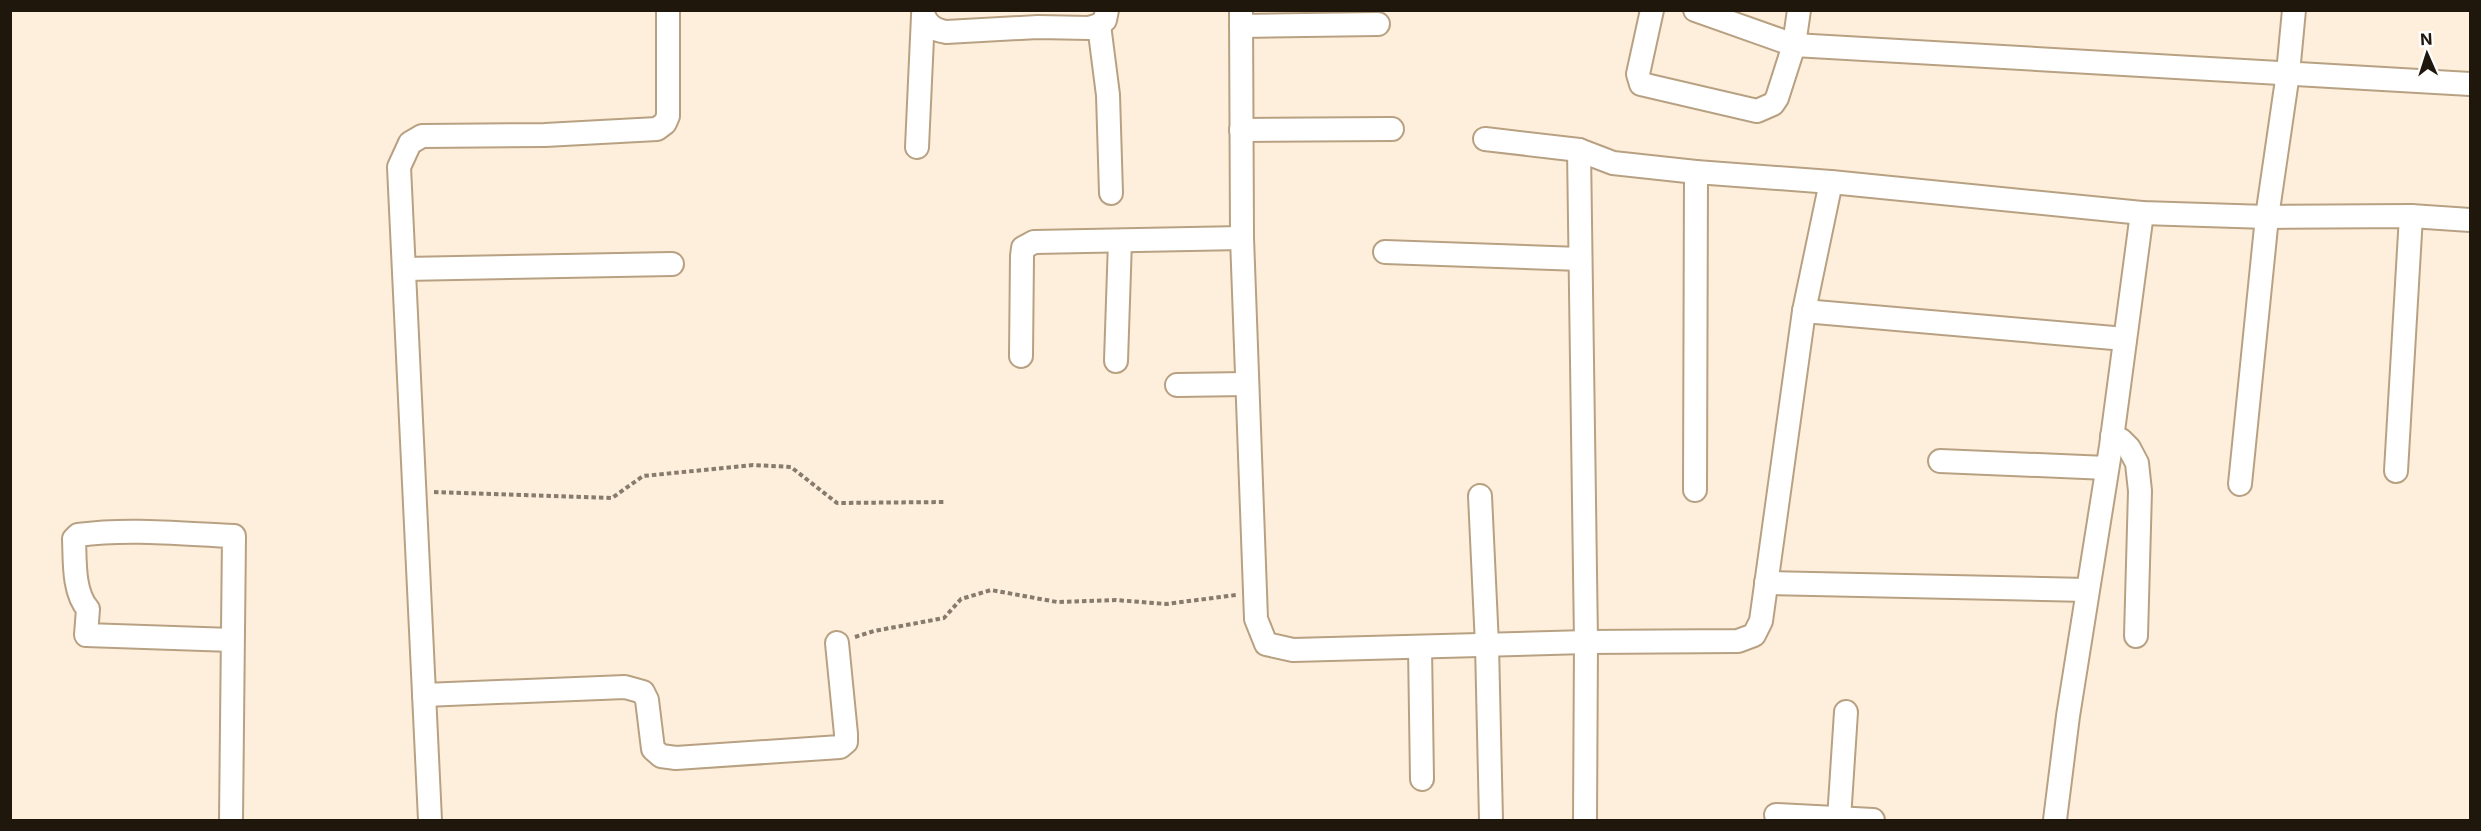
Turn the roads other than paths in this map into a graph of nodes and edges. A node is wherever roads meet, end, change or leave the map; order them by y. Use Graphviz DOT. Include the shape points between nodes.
graph roads {
  1 [pos="668,10"];
  2 [pos="1652,10"];
  3 [pos="1695,10"];
  4 [pos="1799,10"];
  5 [pos="2295,10"];
  6 [pos="923,13"];
  7 [pos="1103,18"];
  8 [pos="1241,18"];
  9 [pos="1377,24"];
  10 [pos="1794,45"];
  11 [pos="2288,73"];
  12 [pos="2470,84"];
  13 [pos="1392,129"];
  14 [pos="1241,130"];
  15 [pos="1485,139"];
  16 [pos="917,147"];
  17 [pos="1579,150"];
  18 [pos="1696,172"];
  19 [pos="1831,182"];
  20 [pos="1111,193"];
  21 [pos="2142,213"];
  22 [pos="2411,216"];
  23 [pos="2267,217"];
  24 [pos="2470,220"];
  25 [pos="1242,238"];
  26 [pos="1120,241"];
  27 [pos="1385,252"];
  28 [pos="1580,259"];
  29 [pos="672,264"];
  30 [pos="404,269"];
  31 [pos="1804,311"];
  32 [pos="2125,339"];
  33 [pos="1021,356"];
  34 [pos="1116,361"];
  35 [pos="1247,384"];
  36 [pos="1177,385"];
  37 [pos="2112,436"];
  38 [pos="1940,461"];
  39 [pos="2107,468"];
  40 [pos="2396,471"];
  41 [pos="2240,484"];
  42 [pos="1695,490"];
  43 [pos="1480,496"];
  44 [pos="1766,583"];
  45 [pos="2087,590"];
  46 [pos="2136,636"];
  47 [pos="232,640"];
  48 [pos="1586,642"];
  49 [pos="837,643"];
  50 [pos="1487,645"];
  51 [pos="1420,647"];
  52 [pos="424,695"];
  53 [pos="1846,712"];
  54 [pos="1422,779"];
  55 [pos="1776,815"];
  56 [pos="1839,819"];
  57 [pos="231,820"];
  58 [pos="430,820"];
  59 [pos="1491,820"];
  60 [pos="1585,820"];
  61 [pos="1873,820"];
  62 [pos="2055,820"];
  1 -- 30 [label="street" via="668,116 657,129 422,136 410,143 399,167"];
  2 -- 10 [label="street" via="1638,74 1641,84 1757,111 1777,98"];
  3 -- 10 [label="street"];
  4 -- 10 [label="street"];
  5 -- 11 [label="street"];
  6 -- 7 [label="street" via="928,25 946,32 1089,28"];
  6 -- 16 [label="street"];
  7 -- 20 [label="street"];
  8 -- 9 [label="street"];
  8 -- 14 [label="street"];
  10 -- 11 [label="street"];
  11 -- 12 [label="street"];
  11 -- 23 [label="street"];
  13 -- 14 [label="street"];
  14 -- 25 [label="street"];
  15 -- 17 [label="street"];
  17 -- 18 [label="street" via="1613,163"];
  17 -- 28 [label="street"];
  18 -- 19 [label="street"];
  18 -- 42 [label="street"];
  19 -- 21 [label="street"];
  19 -- 31 [label="street"];
  21 -- 23 [label="street"];
  21 -- 32 [label="street"];
  22 -- 23 [label="street"];
  22 -- 24 [label="street"];
  22 -- 40 [label="street"];
  23 -- 41 [label="street"];
  25 -- 26 [label="street"];
  25 -- 35 [label="street"];
  26 -- 33 [label="street" via="1034,242 1023,248"];
  26 -- 34 [label="street"];
  27 -- 28 [label="street"];
  28 -- 48 [label="street"];
  29 -- 30 [label="street"];
  30 -- 52 [label="street"];
  31 -- 32 [label="street"];
  31 -- 44 [label="street"];
  32 -- 37 [label="street"];
  35 -- 36 [label="street"];
  35 -- 51 [label="street" via="1256,619 1266,644 1293,650"];
  37 -- 39 [label="street"];
  37 -- 46 [label="street" via="2129,448 2137,463 2140,491"];
  38 -- 39 [label="street"];
  39 -- 45 [label="street"];
  43 -- 50 [label="street"];
  44 -- 45 [label="street"];
  44 -- 48 [label="street" via="1761,621 1754,635 1738,642"];
  45 -- 62 [label="street"];
  47 -- 47 [label="street" via="234,536 130,532 78,535 74,539 78,589 88,609 86,635"];
  47 -- 57 [label="street"];
  48 -- 50 [label="street"];
  48 -- 60 [label="street"];
  49 -- 52 [label="street" via="846,734 846,742 840,747 661,756 653,749 643,692 625,687"];
  50 -- 51 [label="street"];
  50 -- 59 [label="street"];
  51 -- 54 [label="street"];
  52 -- 58 [label="street"];
  53 -- 56 [label="street"];
  55 -- 56 [label="street"];
  56 -- 61 [label="street"];
}
